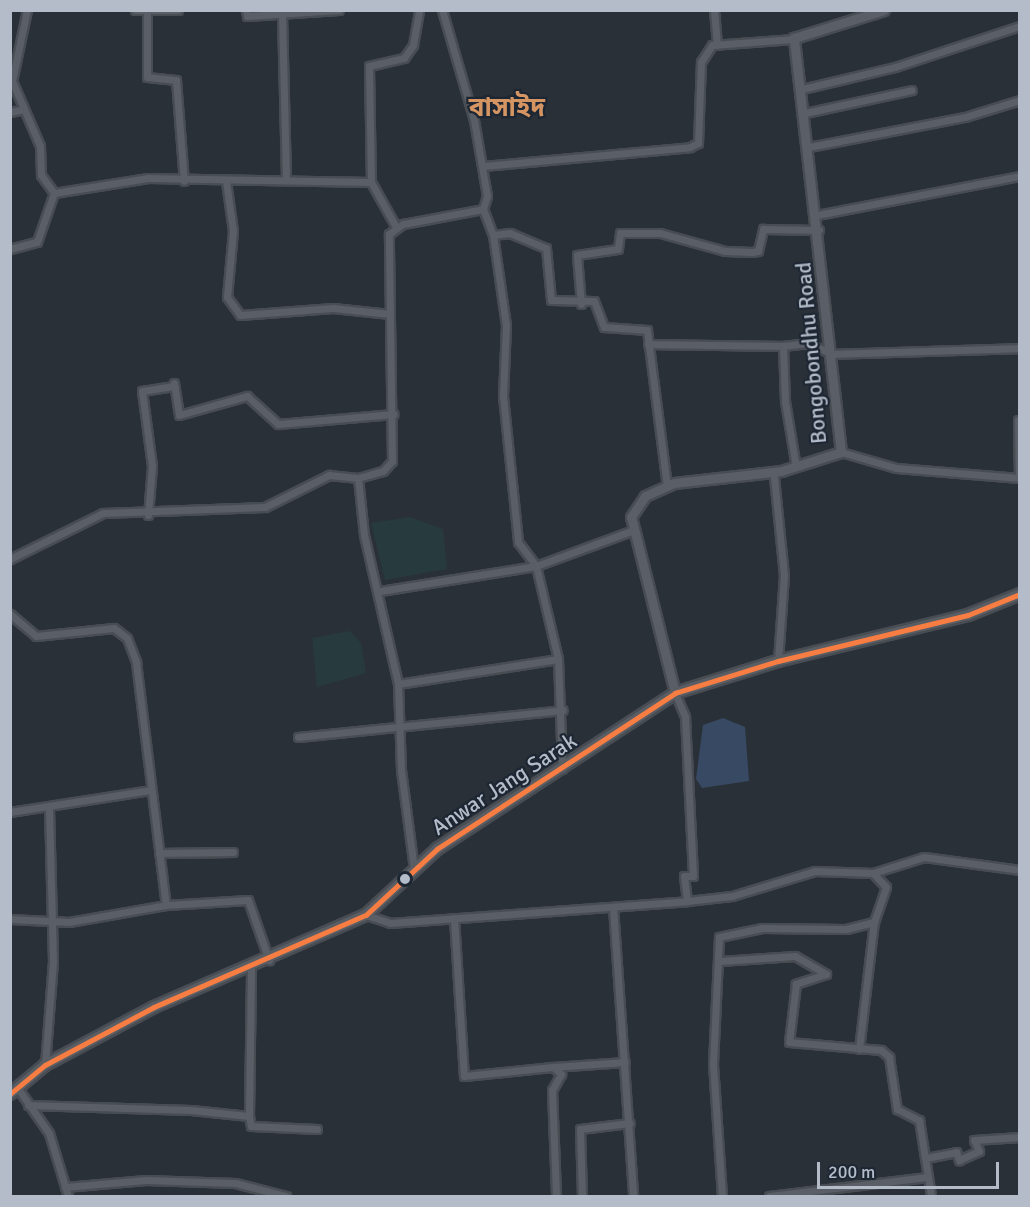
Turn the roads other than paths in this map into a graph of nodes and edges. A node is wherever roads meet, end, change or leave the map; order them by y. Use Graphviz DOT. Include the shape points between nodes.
graph roads {
  1 [pos="27,10"];
  2 [pos="135,10"];
  3 [pos="178,10"];
  4 [pos="246,10"];
  5 [pos="339,10"];
  6 [pos="419,10"];
  7 [pos="442,10"];
  8 [pos="714,10"];
  9 [pos="884,10"];
  10 [pos="147,14"];
  11 [pos="282,15"];
  12 [pos="1020,26"];
  13 [pos="794,39"];
  14 [pos="717,45"];
  15 [pos="802,89"];
  16 [pos="912,90"];
  17 [pos="1020,100"];
  18 [pos="20,110"];
  19 [pos="10,112"];
  20 [pos="805,113"];
  21 [pos="809,147"];
  22 [pos="483,166"];
  23 [pos="1020,176"];
  24 [pos="285,180"];
  25 [pos="184,181"];
  26 [pos="226,181"];
  27 [pos="371,182"];
  28 [pos="54,193"];
  29 [pos="483,209"];
  30 [pos="817,215"];
  31 [pos="396,227"];
  32 [pos="819,230"];
  33 [pos="493,235"];
  34 [pos="10,249"];
  35 [pos="581,304"];
  36 [pos="390,314"];
  37 [pos="648,344"];
  38 [pos="783,346"];
  39 [pos="1020,348"];
  40 [pos="834,354"];
  41 [pos="394,414"];
  42 [pos="1018,420"];
  43 [pos="841,452"];
  44 [pos="796,467"];
  45 [pos="774,477"];
  46 [pos="358,478"];
  47 [pos="1019,478"];
  48 [pos="667,486"];
  49 [pos="148,515"];
  50 [pos="631,531"];
  51 [pos="10,559"];
  52 [pos="536,566"];
  53 [pos="380,591"];
  54 [pos="1020,594"];
  55 [pos="10,614"];
  56 [pos="558,659"];
  57 [pos="778,661"];
  58 [pos="399,684"];
  59 [pos="675,693"];
  60 [pos="563,710"];
  61 [pos="399,724"];
  62 [pos="298,737"];
  63 [pos="562,772"];
  64 [pos="151,790"];
  65 [pos="49,809"];
  66 [pos="10,812"];
  67 [pos="233,852"];
  68 [pos="159,853"];
  69 [pos="414,869"];
  70 [pos="1020,870"];
  71 [pos="873,873"];
  72 [pos="687,901"];
  73 [pos="166,905"];
  74 [pos="613,907"];
  75 [pos="366,915"];
  76 [pos="454,918"];
  77 [pos="10,919"];
  78 [pos="52,919"];
  79 [pos="874,922"];
  80 [pos="269,960"];
  81 [pos="720,961"];
  82 [pos="251,967"];
  83 [pos="859,1049"];
  84 [pos="625,1062"];
  85 [pos="45,1065"];
  86 [pos="553,1068"];
  87 [pos="15,1092"];
  88 [pos="28,1105"];
  89 [pos="249,1116"];
  90 [pos="630,1123"];
  91 [pos="317,1129"];
  92 [pos="1020,1137"];
  93 [pos="926,1158"];
  94 [pos="928,1177"];
  95 [pos="66,1186"];
  96 [pos="808,1195"];
  97 [pos="68,1197"];
  98 [pos="285,1197"];
  99 [pos="556,1197"];
  100 [pos="582,1197"];
  101 [pos="633,1197"];
  102 [pos="722,1197"];
  103 [pos="769,1197"];
  104 [pos="931,1197"];
  1 -- 18 [label="street" via="12,81"];
  2 -- 10 [label="street"];
  3 -- 10 [label="street"];
  4 -- 11 [label="street" via="247,16"];
  5 -- 11 [label="street"];
  6 -- 27 [label="street" via="413,45 404,58 369,66"];
  7 -- 22 [label="street"];
  8 -- 14 [label="street"];
  9 -- 13 [label="street"];
  10 -- 25 [label="street" via="147,77 176,80"];
  11 -- 24 [label="street"];
  12 -- 15 [label="street" via="895,67"];
  13 -- 14 [label="street"];
  13 -- 15 [label="street, Bongobondhu Road"];
  14 -- 22 [label="street" via="701,62 698,143"];
  15 -- 20 [label="street, Bongobondhu Road"];
  16 -- 20 [label="street"];
  17 -- 21 [label="street" via="965,117"];
  18 -- 19 [label="street"];
  18 -- 28 [label="street" via="40,146 41,176"];
  20 -- 21 [label="street, Bongobondhu Road"];
  21 -- 30 [label="street, Bongobondhu Road"];
  22 -- 29 [label="street" via="488,196"];
  23 -- 30 [label="street"];
  24 -- 26 [label="street"];
  24 -- 27 [label="street"];
  25 -- 26 [label="street"];
  25 -- 28 [label="street" via="148,178"];
  26 -- 36 [label="street" via="233,231 227,297 240,315 333,308"];
  27 -- 31 [label="street"];
  28 -- 34 [label="street" via="37,242"];
  29 -- 31 [label="street"];
  29 -- 33 [label="street"];
  30 -- 32 [label="street, Bongobondhu Road"];
  31 -- 36 [label="street" via="387,240"];
  32 -- 35 [label="street" via="763,229 758,251 752,252 725,251 660,233 620,233 618,249 577,255"];
  32 -- 40 [label="street, Bongobondhu Road"];
  33 -- 35 [label="street" via="510,233 546,248 551,300"];
  33 -- 52 [label="street" via="506,325 503,396 518,542"];
  35 -- 37 [label="street" via="599,304 604,327 610,331 646,330"];
  36 -- 41 [label="street"];
  37 -- 38 [label="street"];
  37 -- 48 [label="street"];
  38 -- 40 [label="street" via="806,344"];
  38 -- 44 [label="street" via="785,401"];
  39 -- 40 [label="street"];
  40 -- 43 [label="street, Bongobondhu Road"];
  41 -- 46 [label="street" via="389,467"];
  41 -- 49 [label="street" via="278,424 248,396 179,415 174,384 142,391 152,466"];
  42 -- 47 [label="street"];
  43 -- 44 [label="street, Bongobondhu Road"];
  43 -- 47 [label="street" via="906,469"];
  44 -- 48 [label="street, Bongobondhu Road"];
  45 -- 57 [label="street" via="784,575"];
  46 -- 49 [label="street" via="329,475 265,507 205,506"];
  46 -- 53 [label="street" via="364,535"];
  48 -- 50 [label="street, Bongobondhu Road" via="645,496 631,517"];
  49 -- 51 [label="street" via="121,510 76,522"];
  50 -- 52 [label="street"];
  50 -- 59 [label="street"];
  52 -- 53 [label="street"];
  52 -- 56 [label="street"];
  53 -- 58 [label="street"];
  54 -- 57 [label="main road, Anwar Jang Sarak" via="968,615"];
  55 -- 64 [label="street" via="36,636 114,628 127,638 136,662"];
  56 -- 58 [label="street"];
  56 -- 60 [label="street"];
  57 -- 59 [label="main road, Anwar Jang Sarak"];
  58 -- 61 [label="street"];
  59 -- 63 [label="main road, Anwar Jang Sarak"];
  59 -- 72 [label="street" via="686,717 693,876 684,876"];
  60 -- 61 [label="street"];
  60 -- 63 [label="street"];
  61 -- 62 [label="street"];
  61 -- 69 [label="street"];
  63 -- 69 [label="main road, Anwar Jang Sarak"];
  64 -- 65 [label="street"];
  64 -- 68 [label="street"];
  65 -- 66 [label="street"];
  65 -- 78 [label="street"];
  67 -- 68 [label="street"];
  68 -- 73 [label="street"];
  69 -- 75 [label="main road, Anwar Jang Sarak"];
  70 -- 71 [label="street" via="924,857"];
  71 -- 72 [label="street" via="815,871 732,896"];
  71 -- 79 [label="street" via="886,886"];
  72 -- 74 [label="street"];
  73 -- 78 [label="street" via="69,922"];
  73 -- 80 [label="street" via="248,900"];
  74 -- 76 [label="street"];
  74 -- 84 [label="street"];
  75 -- 76 [label="street" via="390,923"];
  75 -- 80 [label="main road, Anwar Jang Sarak"];
  76 -- 86 [label="street" via="464,1076"];
  77 -- 78 [label="street"];
  78 -- 85 [label="street"];
  79 -- 81 [label="street" via="846,929 734,933 719,937"];
  79 -- 83 [label="street"];
  80 -- 82 [label="main road, Anwar Jang Sarak"];
  81 -- 83 [label="street" via="795,956 819,966 826,974 796,984 789,1042"];
  81 -- 102 [label="street" via="713,1064"];
  82 -- 85 [label="main road, Anwar Jang Sarak" via="154,1007"];
  82 -- 89 [label="street"];
  83 -- 93 [label="street" via="881,1050 889,1057 897,1109 919,1120"];
  84 -- 86 [label="street"];
  84 -- 90 [label="street"];
  85 -- 87 [label="main road, Anwar Jang Sarak"];
  86 -- 99 [label="street" via="561,1074 552,1090"];
  87 -- 88 [label="street"];
  88 -- 89 [label="street"];
  88 -- 95 [label="street" via="49,1133"];
  89 -- 91 [label="street" via="251,1126"];
  90 -- 100 [label="street" via="580,1130"];
  90 -- 101 [label="street"];
  92 -- 93 [label="street" via="974,1140 979,1151 959,1160 957,1152"];
  93 -- 94 [label="street"];
  94 -- 96 [label="street"];
  94 -- 104 [label="street"];
  95 -- 97 [label="street"];
  95 -- 98 [label="street" via="146,1180 235,1183"];
  96 -- 103 [label="street"];
}
